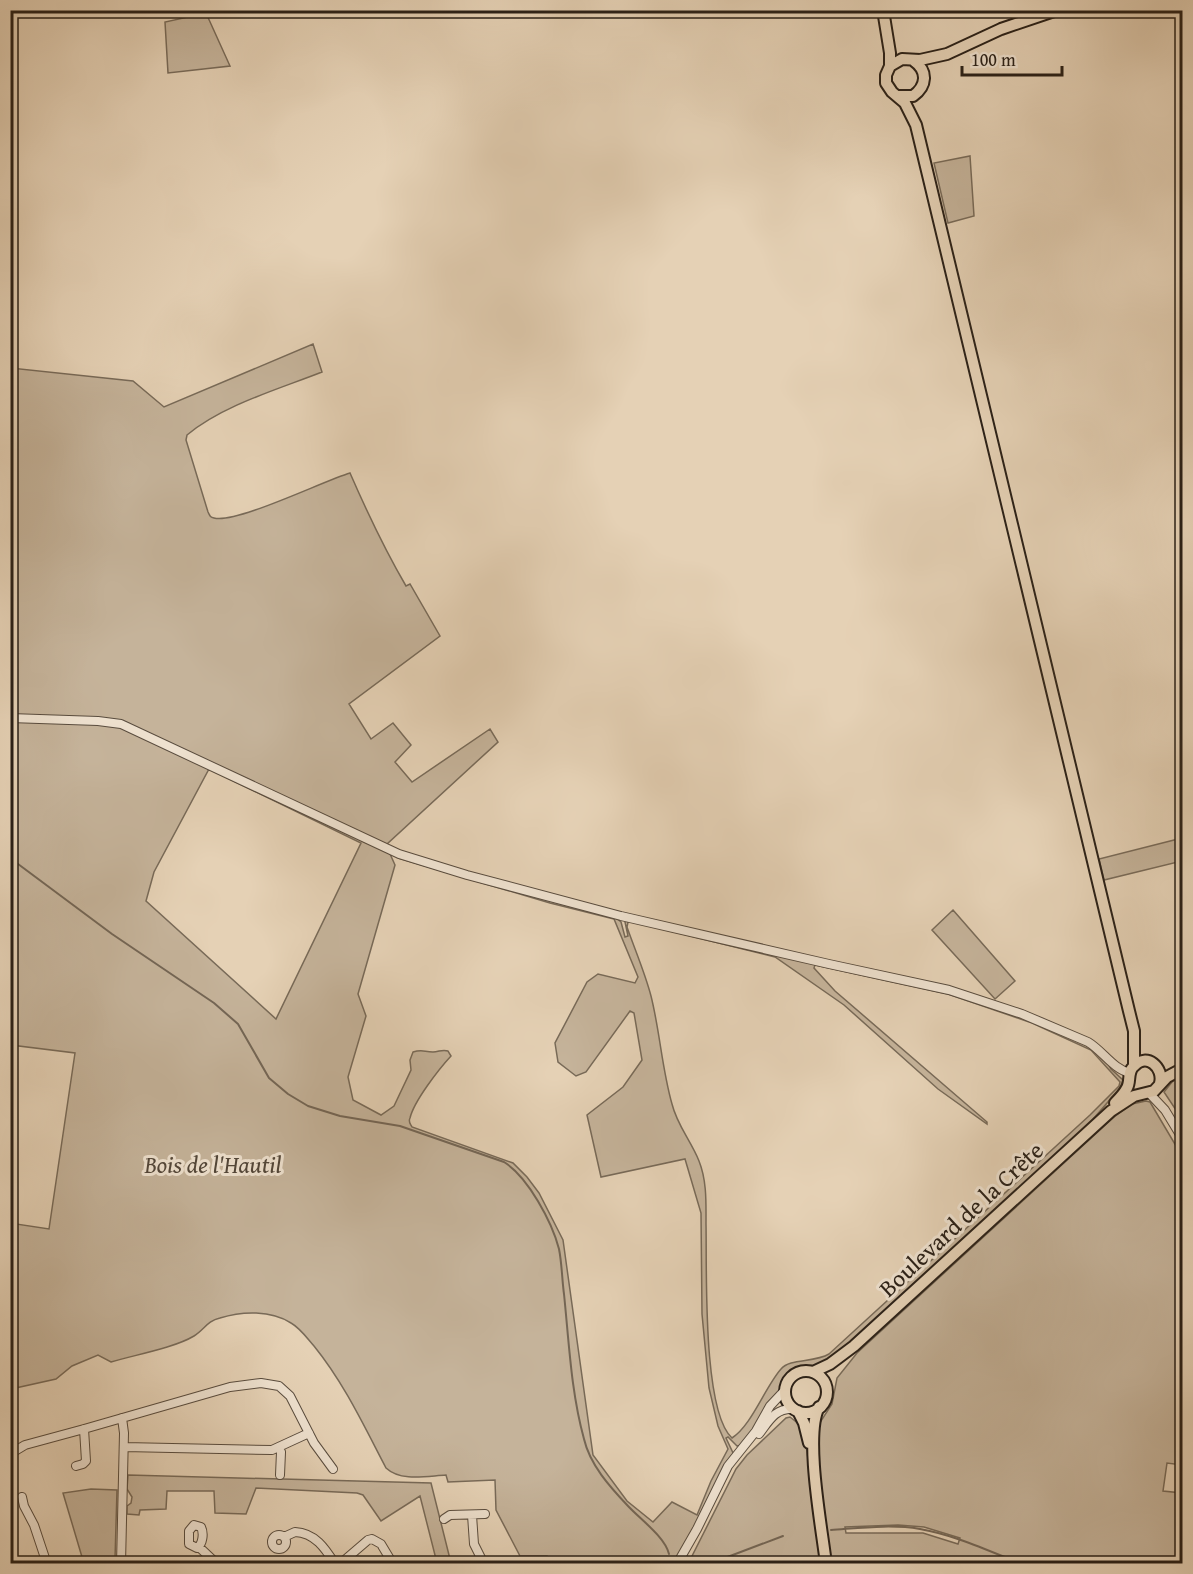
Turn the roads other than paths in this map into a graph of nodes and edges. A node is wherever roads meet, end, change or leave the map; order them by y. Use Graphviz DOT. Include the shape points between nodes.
graph roads {
  1 [pos="883,10"];
  2 [pos="1057,10"];
  3 [pos="886,33"];
  4 [pos="947,54"];
  5 [pos="910,60"];
  6 [pos="890,66"];
  7 [pos="924,75"];
  8 [pos="917,93"];
  9 [pos="898,96"];
  10 [pos="916,125"];
  11 [pos="10,718"];
  12 [pos="1134,1031"];
  13 [pos="1154,1064"];
  14 [pos="1182,1067"];
  15 [pos="1131,1073"];
  16 [pos="1160,1085"];
  17 [pos="1146,1093"];
  18 [pos="1165,1110"];
  19 [pos="1096,1123"];
  20 [pos="1182,1138"];
  21 [pos="854,1346"];
  22 [pos="813,1372"];
  23 [pos="826,1386"];
  24 [pos="785,1390"];
  25 [pos="819,1407"];
  26 [pos="796,1410"];
  27 [pos="122,1418"];
  28 [pos="84,1429"];
  29 [pos="309,1433"];
  30 [pos="124,1447"];
  31 [pos="279,1448"];
  32 [pos="10,1454"];
  33 [pos="814,1460"];
  34 [pos="76,1466"];
  35 [pos="333,1469"];
  36 [pos="280,1475"];
  37 [pos="22,1497"];
  38 [pos="485,1514"];
  39 [pos="472,1515"];
  40 [pos="444,1519"];
  41 [pos="284,1538"];
  42 [pos="199,1547"];
  43 [pos="214,1561"];
  44 [pos="389,1562"];
  45 [pos="47,1563"];
  46 [pos="121,1563"];
  47 [pos="338,1563"];
  48 [pos="484,1563"];
  49 [pos="677,1563"];
  50 [pos="682,1563"];
  51 [pos="826,1563"];
  1 -- 3 [label="main road"];
  2 -- 4 [label="main road" via="1001,29"];
  3 -- 5 [label="main road" via="897,50"];
  3 -- 6 [label="main road"];
  4 -- 5 [label="main road"];
  4 -- 7 [label="main road"];
  5 -- 6 [label="main road" via="896,61"];
  5 -- 7 [label="main road" via="920,66"];
  6 -- 9 [label="main road" via="886,84"];
  7 -- 8 [label="main road" via="923,86"];
  8 -- 9 [label="main road"];
  8 -- 10 [label="main road"];
  9 -- 10 [label="main road"];
  10 -- 12 [label="main road"];
  11 -- 15 [label="street" via="121,724 399,854 621,916 949,990 1088,1042 1121,1070"];
  12 -- 13 [label="main road" via="1142,1051"];
  12 -- 15 [label="main road"];
  13 -- 14 [label="main road, Boulevard de la Crête"];
  13 -- 15 [label="main road, Boulevard de la Crête" via="1142,1061"];
  13 -- 16 [label="main road" via="1161,1074"];
  14 -- 16 [label="main road, Boulevard de la Crête"];
  15 -- 17 [label="main road" via="1135,1090"];
  15 -- 19 [label="main road, Boulevard de la Crête" via="1124,1092"];
  16 -- 17 [label="main road, Boulevard de la Crête"];
  16 -- 18 [label="street" via="1159,1096"];
  17 -- 18 [label="street"];
  17 -- 19 [label="main road, Boulevard de la Crête" via="1122,1103"];
  18 -- 20 [label="street"];
  19 -- 21 [label="main road, Boulevard de la Crête"];
  21 -- 22 [label="main road, Boulevard de la Crête"];
  21 -- 23 [label="main road, Boulevard de la Crête" via="832,1372"];
  22 -- 23 [label="main road"];
  22 -- 24 [label="main road" via="796,1373"];
  23 -- 25 [label="main road" via="825,1400"];
  24 -- 26 [label="main road" via="786,1399"];
  24 -- 49 [label="street" via="728,1466"];
  25 -- 26 [label="main road" via="811,1412"];
  25 -- 33 [label="main road" via="814,1423"];
  26 -- 33 [label="main road" via="804,1423"];
  26 -- 50 [label="street" via="783,1409 774,1414 734,1464"];
  27 -- 28 [label="street"];
  27 -- 29 [label="street" via="230,1387 261,1383 279,1386 290,1396"];
  27 -- 30 [label="street"];
  28 -- 32 [label="street" via="25,1445"];
  28 -- 34 [label="street" via="86,1461"];
  29 -- 31 [label="street"];
  29 -- 35 [label="street"];
  30 -- 31 [label="street" via="265,1451"];
  30 -- 46 [label="street"];
  31 -- 36 [label="street"];
  33 -- 51 [label="main road"];
  37 -- 45 [label="street"];
  38 -- 39 [label="street"];
  39 -- 40 [label="street" via="450,1515"];
  39 -- 48 [label="street" via="474,1544"];
  41 -- 47 [label="street" via="295,1532 312,1537"];
  42 -- 43 [label="street"];
  44 -- 47 [label="street" via="378,1541 371,1539"];
}
